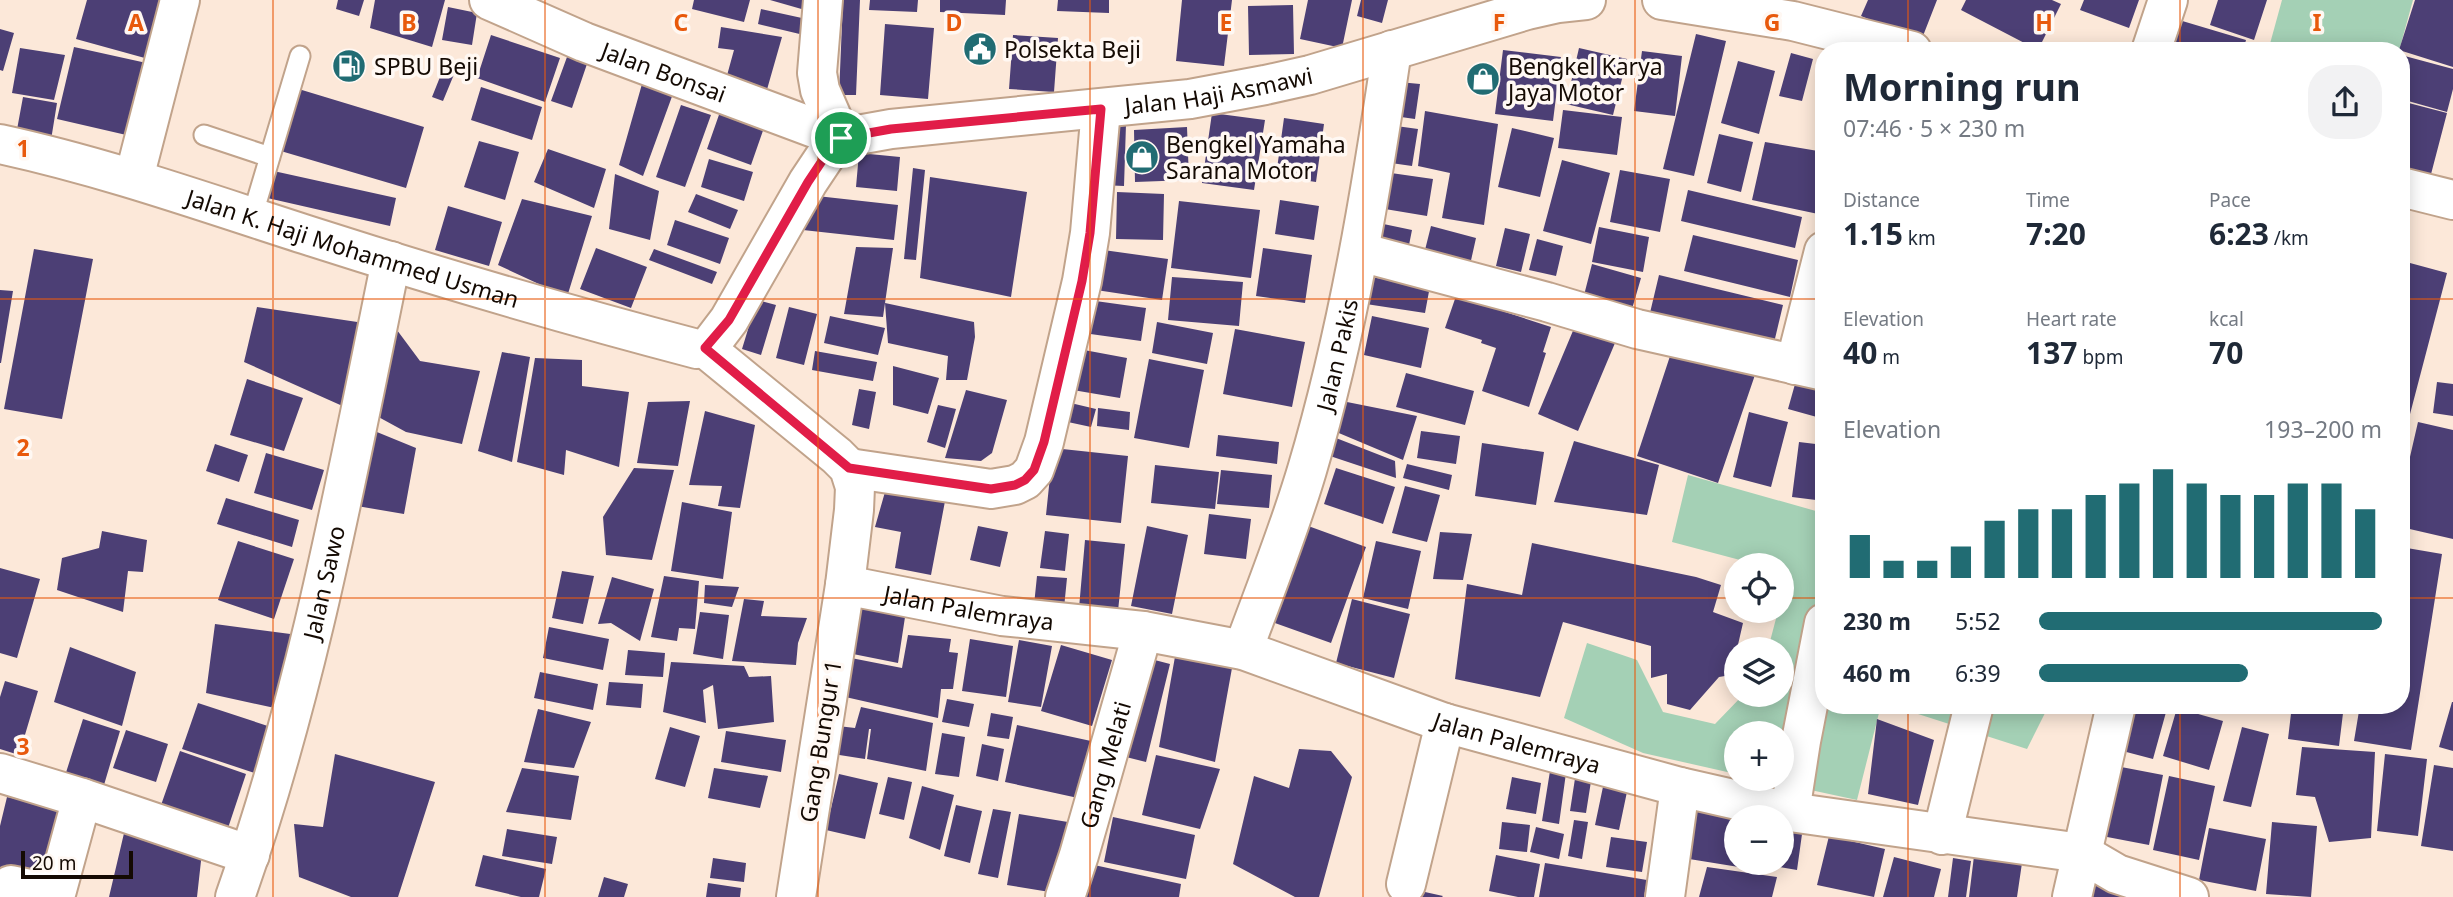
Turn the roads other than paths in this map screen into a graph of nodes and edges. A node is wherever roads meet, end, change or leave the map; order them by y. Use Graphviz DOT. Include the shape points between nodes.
graph roads {
  1 [pos="180,0"];
  2 [pos="489,0"];
  3 [pos="823,0"];
  4 [pos="1586,0"];
  5 [pos="1661,0"];
  6 [pos="1667,0"];
  7 [pos="2168,0"];
  8 [pos="1862,42"];
  9 [pos="2154,42"];
  10 [pos="1392,50"];
  11 [pos="300,56"];
  12 [pos="1101,109"];
  13 [pos="204,135"];
  14 [pos="841,138"];
  15 [pos="0,144"];
  16 [pos="270,157"];
  17 [pos="134,178"];
  18 [pos="2410,189"];
  19 [pos="2453,200"];
  20 [pos="252,217"];
  21 [pos="1360,252"];
  22 [pos="391,261"];
  23 [pos="1815,321"];
  24 [pos="705,348"];
  25 [pos="1809,368"];
  26 [pos="849,468"];
  27 [pos="845,585"];
  28 [pos="1143,631"];
  29 [pos="1243,650"];
  30 [pos="1815,670"];
  31 [pos="1971,714"];
  32 [pos="2114,714"];
  33 [pos="1445,723"];
  34 [pos="0,773"];
  35 [pos="1680,787"];
  36 [pos="82,798"];
  37 [pos="1762,805"];
  38 [pos="1791,805"];
  39 [pos="1794,812"];
  40 [pos="1942,835"];
  41 [pos="2081,853"];
  42 [pos="250,855"];
  43 [pos="1406,884"];
  44 [pos="4,897"];
  45 [pos="235,897"];
  46 [pos="796,897"];
  47 [pos="1065,897"];
  48 [pos="1665,897"];
  49 [pos="2072,897"];
  50 [pos="2189,897"];
  1 -- 17 [label="street"];
  2 -- 14 [label="street, Jalan Bonsai" via="584,42"];
  3 -- 14 [label="street" via="817,73"];
  4 -- 10 [label="street, Jalan Haji Asmawi" via="1527,10"];
  5 -- 6 [label="street"];
  6 -- 8 [label="street" via="1793,21"];
  7 -- 9 [label="street"];
  10 -- 12 [label="street, Jalan Haji Asmawi" via="1265,85"];
  10 -- 21 [label="street, Jalan Pakis"];
  11 -- 16 [label="lane"];
  12 -- 14 [label="street, Jalan Haji Asmawi"];
  12 -- 26 [label="street" via="1082,281 1034,470 1015,485 991,489"];
  13 -- 16 [label="lane"];
  14 -- 24 [label="street" via="808,182 729,320"];
  15 -- 17 [label="street, Jalan K. Haji Mohammed Usman"];
  16 -- 20 [label="lane"];
  17 -- 20 [label="street, Jalan K. Haji Mohammed Usman"];
  18 -- 19 [label="street"];
  20 -- 22 [label="street, Jalan K. Haji Mohammed Usman"];
  21 -- 25 [label="street" via="1637,329"];
  21 -- 29 [label="street, Jalan Pakis" via="1306,473"];
  22 -- 24 [label="street, Jalan K. Haji Mohammed Usman" via="595,322"];
  22 -- 42 [label="street, Jalan Sawo" via="330,558"];
  23 -- 25 [label="street"];
  24 -- 26 [label="street"];
  26 -- 27 [label="street, Gang Bungur 1" via="855,488"];
  27 -- 28 [label="street, Jalan Palemraya" via="1002,616"];
  27 -- 46 [label="street, Gang Bungur 1"];
  28 -- 29 [label="street, Jalan Palemraya"];
  28 -- 47 [label="street, Gang Melati"];
  29 -- 33 [label="street, Jalan Palemraya"];
  30 -- 38 [label="street"];
  31 -- 40 [label="street"];
  32 -- 41 [label="street"];
  33 -- 35 [label="street, Jalan Palemraya"];
  33 -- 43 [label="street"];
  34 -- 36 [label="street"];
  35 -- 37 [label="street, Jalan Palemraya"];
  35 -- 48 [label="street"];
  36 -- 42 [label="street"];
  36 -- 44 [label="street" via="57,890 50,894 11,885"];
  39 -- 40 [label="street, Jalan Palemraya"];
  40 -- 41 [label="street, Jalan Palemraya"];
  41 -- 49 [label="street"];
  41 -- 50 [label="street, Jalan Palemraya" via="2118,874"];
  42 -- 45 [label="street, Jalan Sawo"];
}
